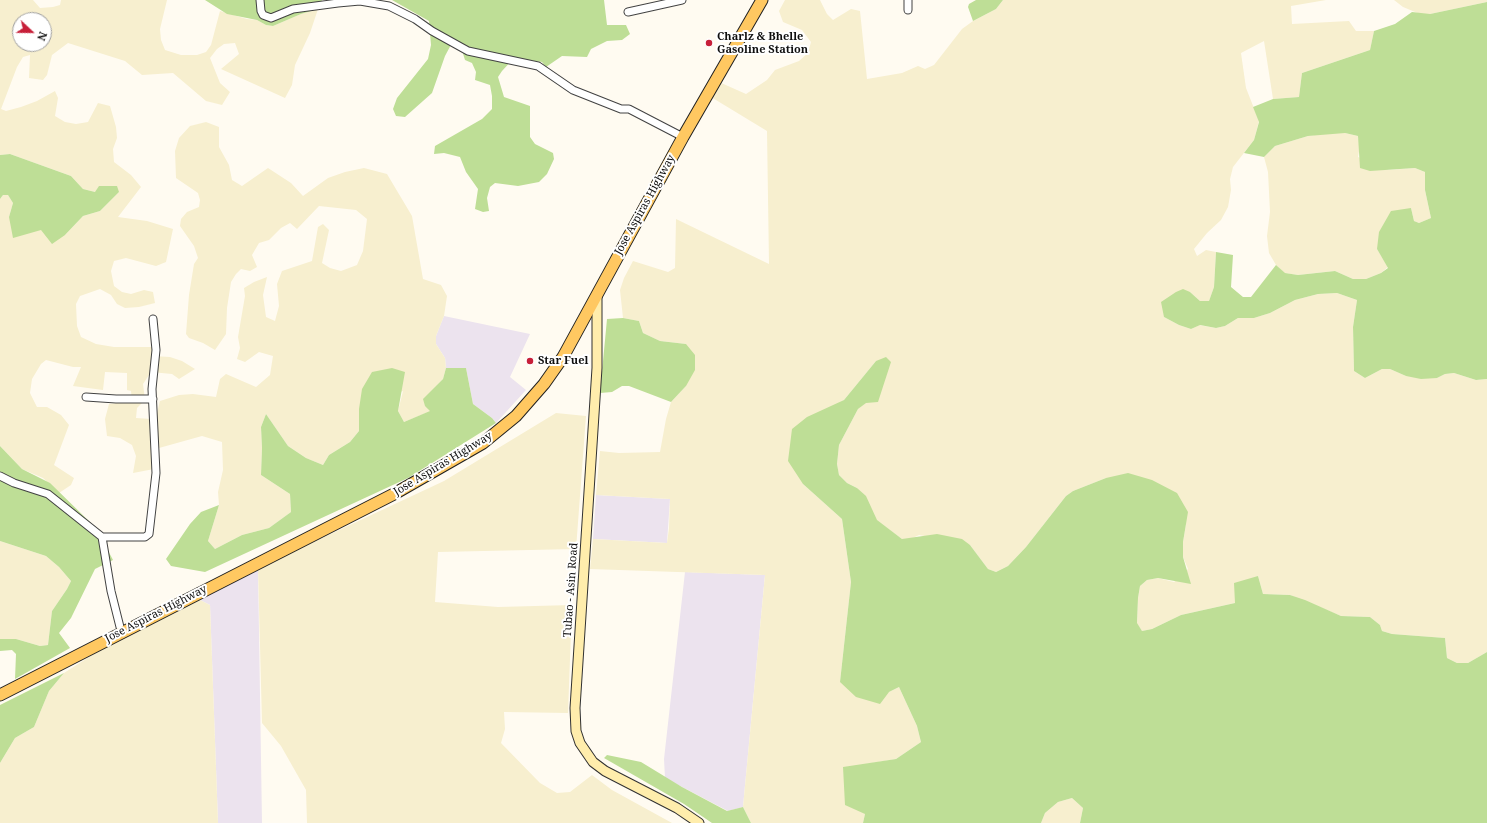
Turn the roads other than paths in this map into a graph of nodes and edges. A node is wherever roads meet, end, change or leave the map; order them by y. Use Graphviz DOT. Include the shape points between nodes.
graph roads {
  1 [pos="260,0"];
  2 [pos="682,0"];
  3 [pos="762,0"];
  4 [pos="908,0"];
  5 [pos="908,10"];
  6 [pos="628,12"];
  7 [pos="683,137"];
  8 [pos="597,293"];
  9 [pos="153,319"];
  10 [pos="86,397"];
  11 [pos="153,399"];
  12 [pos="0,476"];
  13 [pos="102,537"];
  14 [pos="121,631"];
  15 [pos="0,695"];
  16 [pos="699,823"];
  1 -- 7 [label="street" via="263,15 271,18 293,9 338,3 360,1 389,6 468,51 538,66 577,92 621,109 629,109"];
  2 -- 6 [label="street"];
  3 -- 7 [label="main road, Jose Aspiras Highway"];
  4 -- 5 [label="street"];
  7 -- 8 [label="main road, Jose Aspiras Highway"];
  8 -- 14 [label="main road, Jose Aspiras Highway" via="563,356 544,384 516,416 483,443 394,494"];
  8 -- 16 [label="main road, Tubao - Asin Road" via="597,368 575,708 576,730 580,743 593,762"];
  9 -- 11 [label="street" via="156,350"];
  10 -- 11 [label="street"];
  11 -- 13 [label="street" via="156,473 150,532 144,537"];
  12 -- 13 [label="street" via="48,494"];
  13 -- 14 [label="street"];
  14 -- 15 [label="main road, Jose Aspiras Highway"];
}
